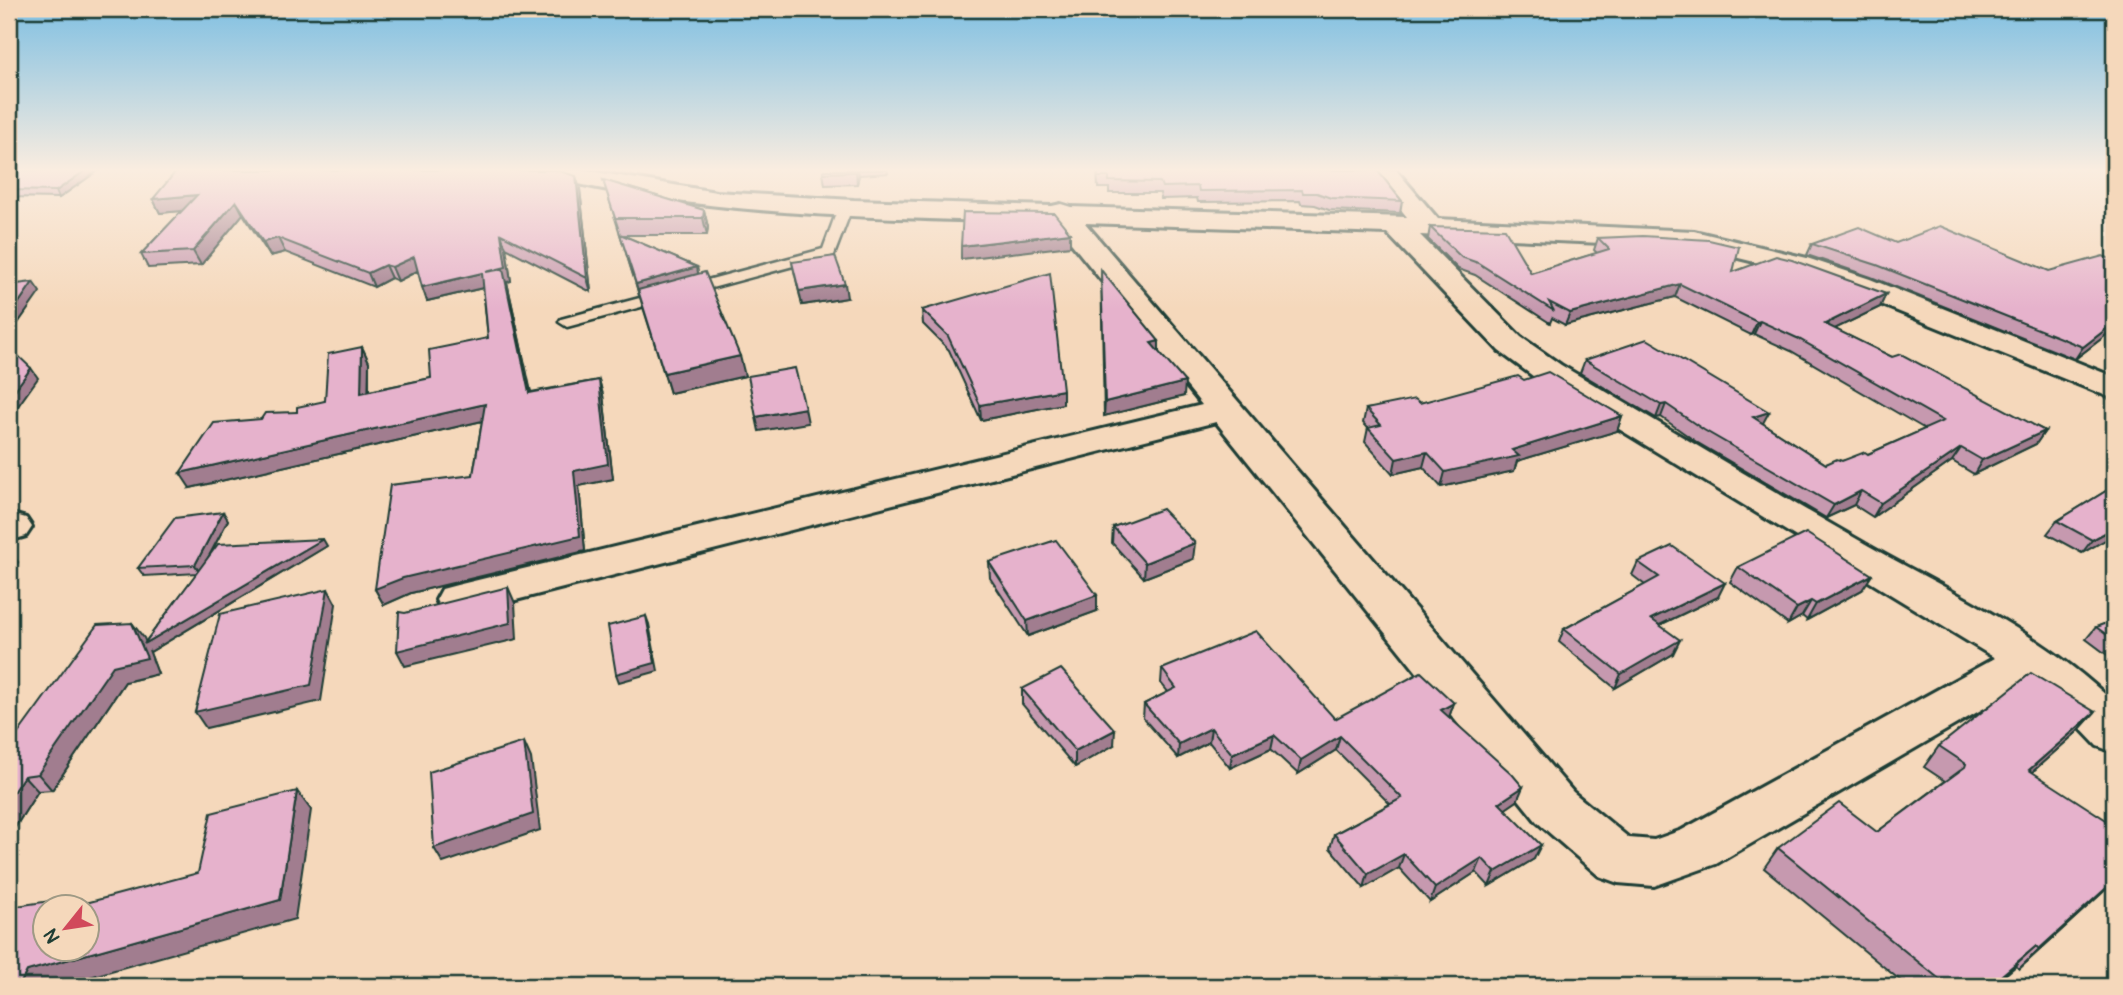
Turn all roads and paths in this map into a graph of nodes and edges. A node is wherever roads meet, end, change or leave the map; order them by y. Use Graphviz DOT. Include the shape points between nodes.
graph roads {
  1 [pos="842,216"];
  2 [pos="1065,216"];
  3 [pos="1172,216"];
  4 [pos="1407,216"];
  5 [pos="1412,226"];
  6 [pos="567,322"];
  7 [pos="2114,389"];
  8 [pos="1223,410"];
  9 [pos="426,608"];
  10 [pos="2032,659"];
  11 [pos="2114,733"];
  1 -- 6 [label="lane" via="829,253"];
  2 -- 8 [label="street"];
  3 -- 5 [label="street"];
  4 -- 5 [label="street"];
  5 -- 7 [label="street" via="1644,235 1694,239 1751,252 1859,285"];
  5 -- 10 [label="street" via="1510,344 1549,372"];
  8 -- 9 [label="street"];
  8 -- 10 [label="street" via="1555,807 1618,860 1654,863 1698,848"];
  10 -- 11 [label="street"];
}
